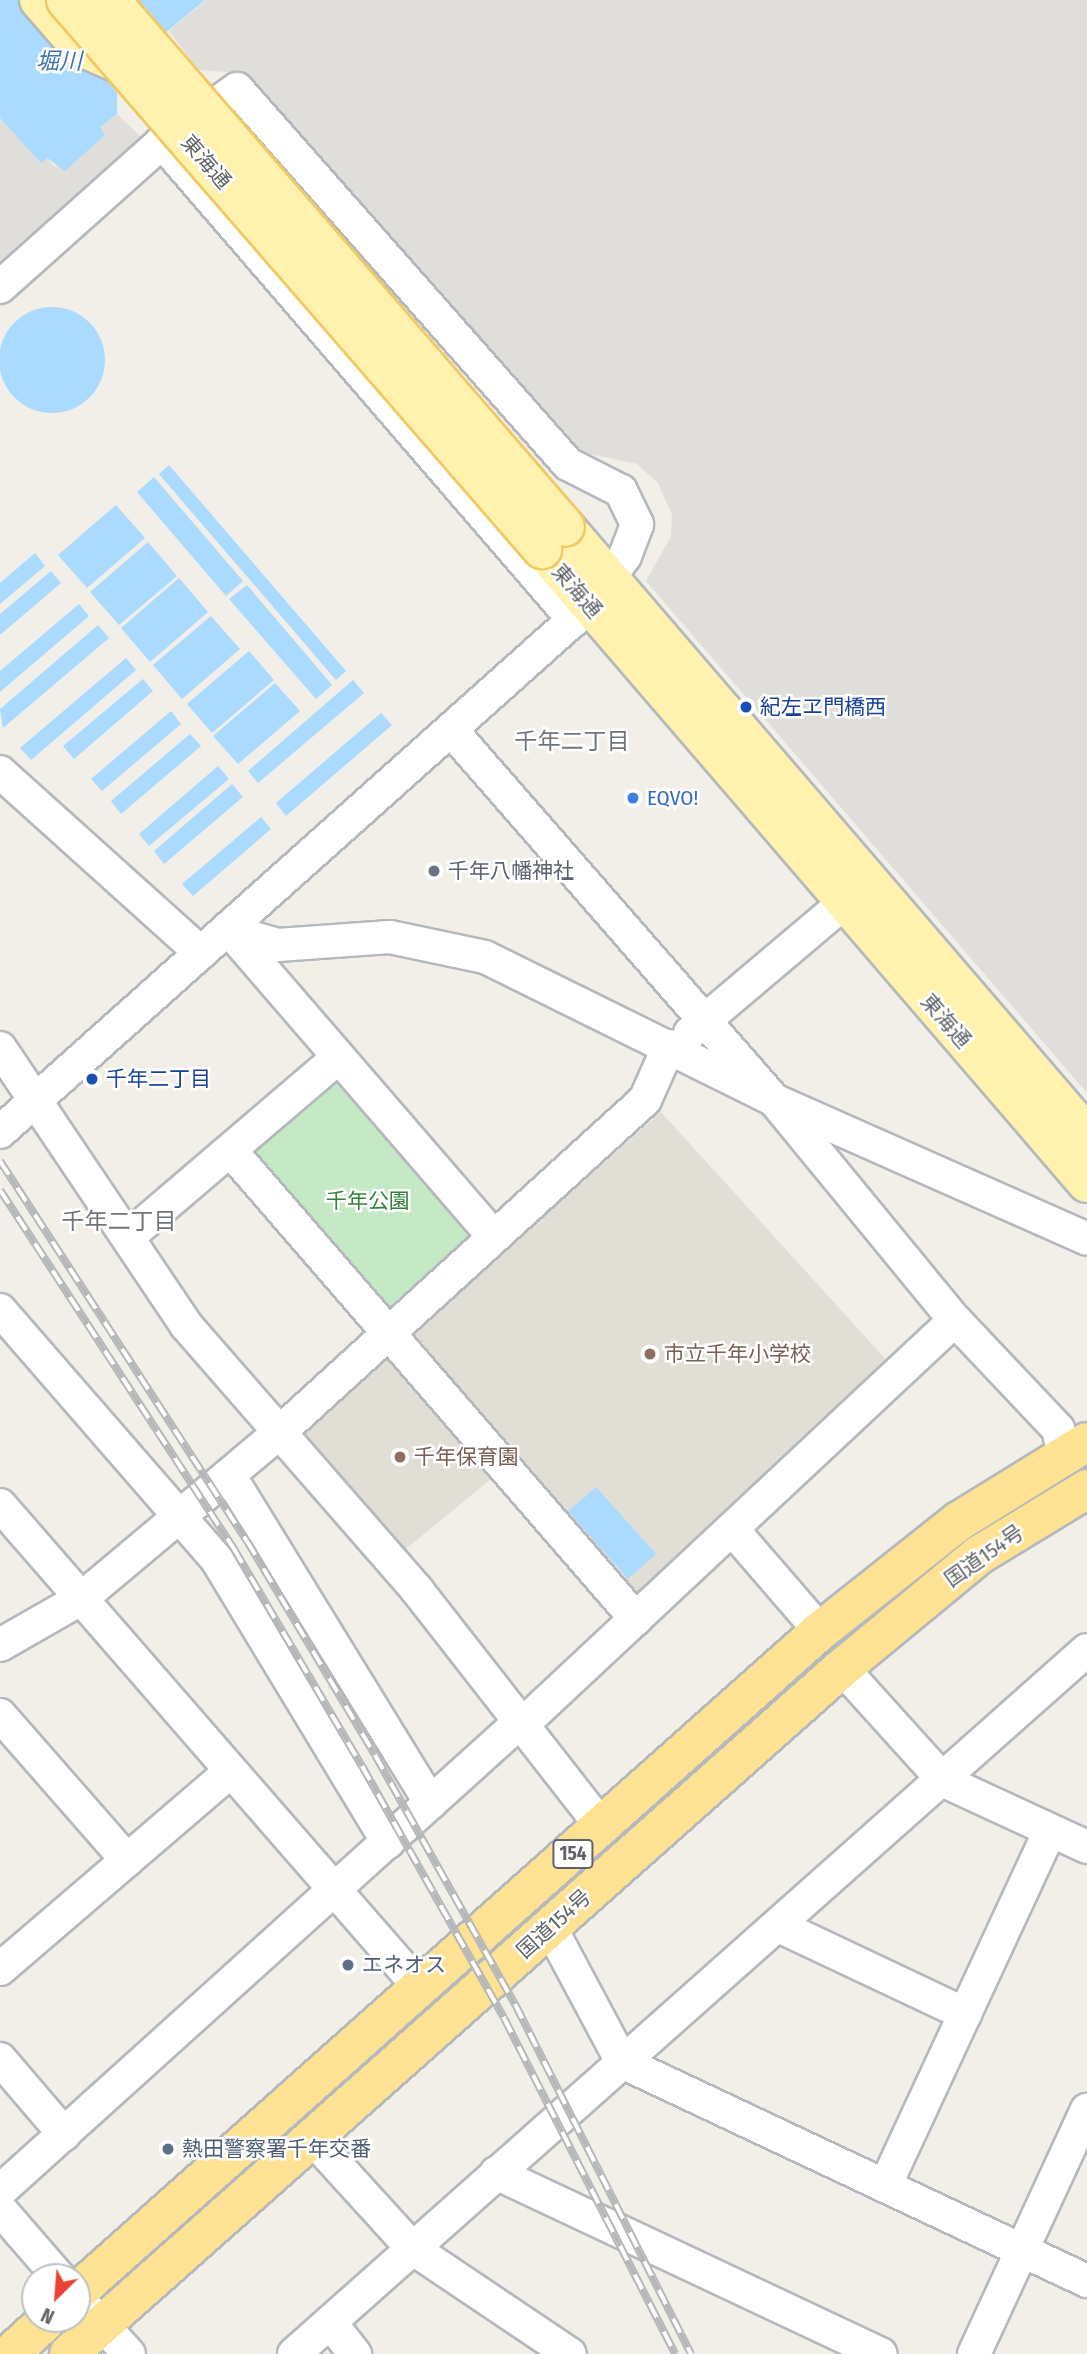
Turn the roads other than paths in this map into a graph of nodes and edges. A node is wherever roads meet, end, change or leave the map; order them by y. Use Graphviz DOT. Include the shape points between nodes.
graph roads {
  1 [pos="39,0"];
  2 [pos="66,0"];
  3 [pos="110,0"];
  4 [pos="122,0"];
  5 [pos="136,56"];
  6 [pos="162,142"];
  7 [pos="0,287"];
  8 [pos="591,601"];
  9 [pos="452,731"];
  10 [pos="0,772"];
  11 [pos="844,903"];
  12 [pos="230,932"];
  13 [pos="201,953"];
  14 [pos="705,1020"];
  15 [pos="671,1047"];
  16 [pos="0,1048"];
  17 [pos="340,1057"];
  18 [pos="774,1100"];
  19 [pos="36,1101"];
  20 [pos="0,1132"];
  21 [pos="1087,1135"];
  22 [pos="231,1151"];
  23 [pos="1087,1183"];
  24 [pos="493,1236"];
  25 [pos="128,1237"];
  26 [pos="1087,1239"];
  27 [pos="0,1310"];
  28 [pos="955,1320"];
  29 [pos="388,1333"];
  30 [pos="280,1432"];
  31 [pos="1076,1449"];
  32 [pos="229,1475"];
  33 [pos="1086,1491"];
  34 [pos="0,1505"];
  35 [pos="181,1516"];
  36 [pos="732,1529"];
  37 [pos="82,1598"];
  38 [pos="636,1619"];
  39 [pos="820,1631"];
  40 [pos="0,1645"];
  41 [pos="1087,1650"];
  42 [pos="842,1668"];
  43 [pos="0,1715"];
  44 [pos="523,1722"];
  45 [pos="231,1771"];
  46 [pos="944,1782"];
  47 [pos="431,1803"];
  48 [pos="603,1828"];
  49 [pos="1050,1830"];
  50 [pos="388,1842"];
  51 [pos="1087,1847"];
  52 [pos="127,1860"];
  53 [pos="335,1891"];
  54 [pos="779,1926"];
  55 [pos="551,1927"];
  56 [pos="0,1969"];
  57 [pos="421,1989"];
  58 [pos="965,2014"];
  59 [pos="0,2059"];
  60 [pos="622,2062"];
  61 [pos="1087,2110"];
  62 [pos="64,2134"];
  63 [pos="312,2138"];
  64 [pos="496,2174"];
  65 [pos="885,2186"];
  66 [pos="0,2192"];
  67 [pos="0,2209"];
  68 [pos="412,2248"];
  69 [pos="1022,2250"];
  70 [pos="48,2263"];
  71 [pos="1087,2281"];
  72 [pos="91,2282"];
  73 [pos="91,2310"];
  74 [pos="330,2322"];
  75 [pos="103,2324"];
  76 [pos="33,2333"];
  77 [pos="828,2343"];
  78 [pos="10,2354"];
  79 [pos="69,2354"];
  80 [pos="129,2354"];
  81 [pos="294,2354"];
  82 [pos="355,2354"];
  83 [pos="570,2354"];
  84 [pos="881,2354"];
  85 [pos="974,2354"];
  1 -- 5 [label="main road" via="79,46"];
  2 -- 5 [label="main road, 東海通, bridge"];
  3 -- 5 [label="main road, 東海通, bridge"];
  4 -- 5 [label="main road, bridge"];
  5 -- 8 [label="main road, 東海通, bridge" via="553,538"];
  6 -- 7 [label="street"];
  6 -- 8 [label="street"];
  6 -- 8 [label="street" via="237,89 568,464 621,491 636,524 634,541"];
  8 -- 9 [label="street"];
  8 -- 11 [label="main road, 東海通"];
  8 -- 21 [label="main road, 東海通"];
  9 -- 12 [label="street"];
  9 -- 14 [label="street"];
  10 -- 13 [label="street"];
  11 -- 14 [label="street"];
  11 -- 23 [label="main road, 東海通"];
  12 -- 13 [label="street"];
  12 -- 15 [label="street" via="278,945 390,937 436,944 528,974"];
  12 -- 17 [label="street"];
  13 -- 19 [label="street"];
  14 -- 15 [label="street"];
  14 -- 18 [label="street"];
  15 -- 18 [label="street"];
  15 -- 24 [label="street" via="645,1100"];
  16 -- 19 [label="street"];
  17 -- 22 [label="street"];
  17 -- 24 [label="street"];
  18 -- 26 [label="street"];
  18 -- 28 [label="street"];
  19 -- 20 [label="street"];
  19 -- 25 [label="street"];
  22 -- 25 [label="street"];
  22 -- 29 [label="street"];
  24 -- 29 [label="street"];
  25 -- 30 [label="street" via="186,1325"];
  27 -- 35 [label="street"];
  28 -- 31 [label="street"];
  28 -- 36 [label="street"];
  29 -- 30 [label="street"];
  29 -- 38 [label="street"];
  30 -- 32 [label="street"];
  30 -- 44 [label="street"];
  31 -- 39 [label="highway, 国道154号 / 154" via="959,1521"];
  32 -- 35 [label="street"];
  32 -- 47 [label="street"];
  33 -- 42 [label="highway, 国道154号 / 154" via="979,1555"];
  34 -- 37 [label="street"];
  35 -- 37 [label="street"];
  35 -- 50 [label="street" via="217,1560"];
  36 -- 38 [label="street"];
  36 -- 39 [label="street"];
  37 -- 40 [label="street"];
  37 -- 45 [label="street"];
  38 -- 44 [label="street"];
  39 -- 48 [label="highway, 国道154号 / 154"];
  41 -- 46 [label="street"];
  42 -- 46 [label="street"];
  42 -- 55 [label="highway, 国道154号 / 154"];
  43 -- 52 [label="street"];
  44 -- 47 [label="street"];
  44 -- 48 [label="street"];
  45 -- 52 [label="street"];
  45 -- 53 [label="street"];
  46 -- 49 [label="street"];
  46 -- 54 [label="street"];
  47 -- 50 [label="street"];
  48 -- 57 [label="highway, 国道154号 / 154"];
  49 -- 51 [label="street"];
  49 -- 58 [label="street"];
  50 -- 53 [label="street"];
  52 -- 56 [label="street"];
  53 -- 57 [label="street"];
  53 -- 62 [label="street"];
  54 -- 58 [label="street"];
  54 -- 60 [label="street"];
  55 -- 60 [label="street"];
  55 -- 63 [label="highway, 国道154号 / 154"];
  57 -- 72 [label="highway, 国道154号 / 154"];
  58 -- 65 [label="street"];
  59 -- 62 [label="street"];
  60 -- 64 [label="street"];
  60 -- 65 [label="street"];
  61 -- 69 [label="street"];
  62 -- 66 [label="street"];
  63 -- 68 [label="street"];
  63 -- 75 [label="highway, 国道154号 / 154"];
  64 -- 68 [label="street"];
  64 -- 77 [label="street"];
  65 -- 69 [label="street"];
  67 -- 70 [label="street"];
  68 -- 74 [label="street"];
  68 -- 83 [label="street"];
  69 -- 71 [label="street"];
  69 -- 85 [label="street"];
  73 -- 75 [label="street"];
  74 -- 81 [label="street"];
  74 -- 82 [label="street"];
  75 -- 79 [label="highway, 国道154号 / 154"];
  75 -- 80 [label="street"];
  76 -- 78 [label="highway"];
  77 -- 84 [label="street"];
}
